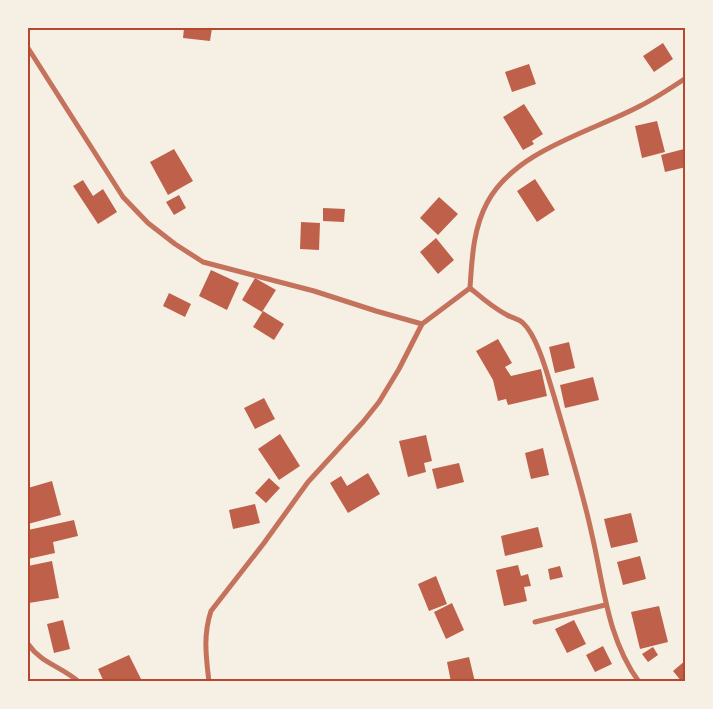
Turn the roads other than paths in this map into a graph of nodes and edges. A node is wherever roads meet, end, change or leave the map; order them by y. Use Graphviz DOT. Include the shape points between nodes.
graph roads {
  1 [pos="28,48"];
  2 [pos="686,78"];
  3 [pos="470,288"];
  4 [pos="422,324"];
  5 [pos="606,605"];
  6 [pos="535,622"];
  7 [pos="28,644"];
  8 [pos="79,682"];
  9 [pos="209,682"];
  10 [pos="639,682"];
  1 -- 4 [label="street" via="123,197 148,223 176,244 203,262"];
  2 -- 3 [label="street" via="640,106 564,140 502,181 488,202 478,227"];
  3 -- 4 [label="street"];
  3 -- 5 [label="street" via="487,303 523,323 540,354 592,534"];
  4 -- 9 [label="street" via="379,402 308,482 211,611 206,638"];
  5 -- 6 [label="street"];
  5 -- 10 [label="street" via="614,634"];
  7 -- 8 [label="street" via="48,664 68,672"];
}
